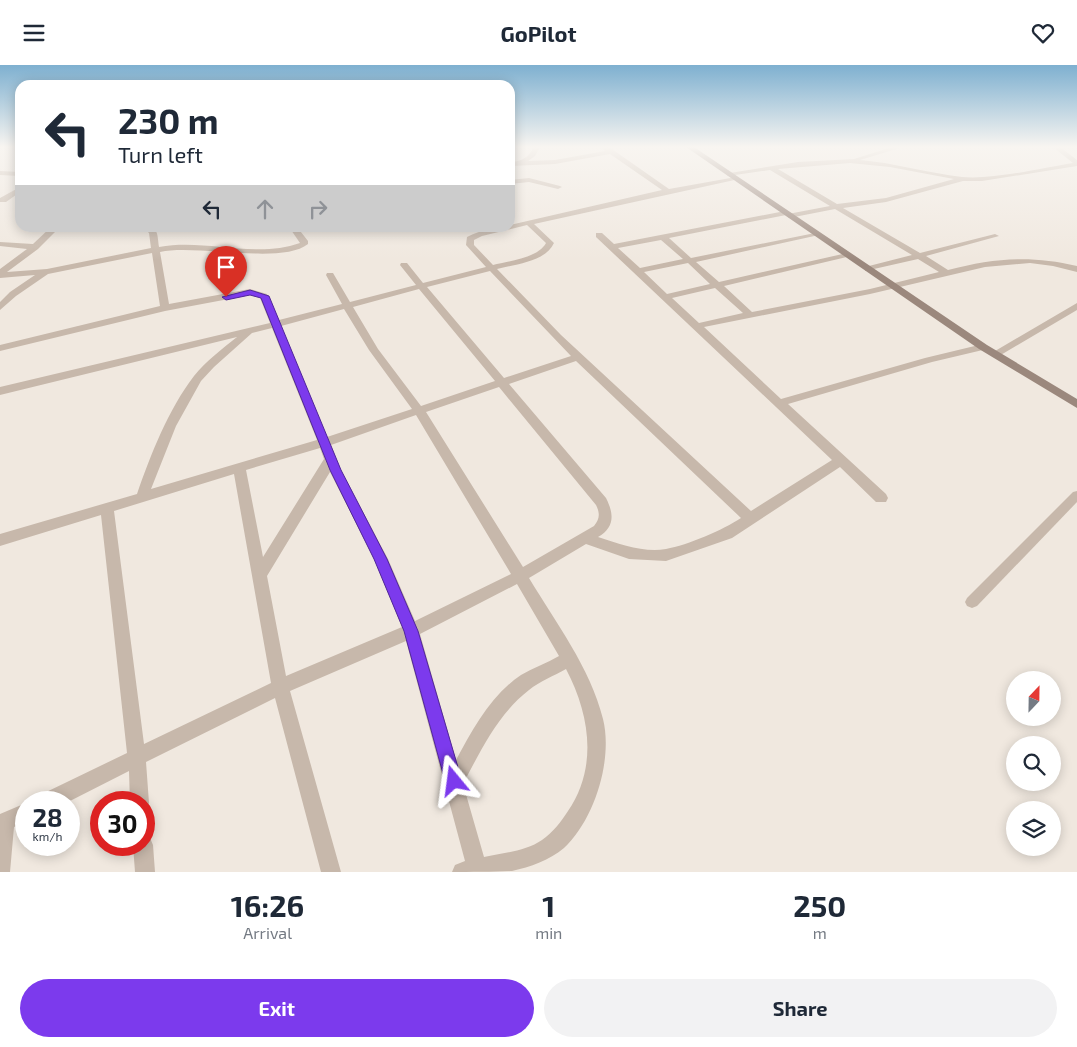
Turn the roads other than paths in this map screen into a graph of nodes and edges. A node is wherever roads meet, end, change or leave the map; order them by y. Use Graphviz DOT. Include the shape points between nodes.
graph roads {
  1 [pos="548,185"];
  2 [pos="659,185"];
  3 [pos="697,185"];
  4 [pos="744,185"];
  5 [pos="798,185"];
  6 [pos="943,185"];
  7 [pos="558,187"];
  8 [pos="668,191"];
  9 [pos="15,192"];
  10 [pos="2,200"];
  11 [pos="15,201"];
  12 [pos="834,207"];
  13 [pos="787,215"];
  14 [pos="529,223"];
  15 [pos="515,226"];
  16 [pos="51,232"];
  17 [pos="153,232"];
  18 [pos="297,232"];
  19 [pos="483,232"];
  20 [pos="600,235"];
  21 [pos="815,235"];
  22 [pos="995,236"];
  23 [pos="663,237"];
  24 [pos="0,245"];
  25 [pos="35,247"];
  26 [pos="612,247"];
  27 [pos="156,249"];
  28 [pos="921,255"];
  29 [pos="847,256"];
  30 [pos="688,259"];
  31 [pos="404,265"];
  32 [pos="491,267"];
  33 [pos="868,269"];
  34 [pos="1077,269"];
  35 [pos="638,271"];
  36 [pos="47,272"];
  37 [pos="946,272"];
  38 [pos="0,274"];
  39 [pos="330,275"];
  40 [pos="716,284"];
  41 [pos="421,285"];
  42 [pos="895,286"];
  43 [pos="666,297"];
  44 [pos="348,305"];
  45 [pos="1077,306"];
  46 [pos="0,307"];
  47 [pos="165,308"];
  48 [pos="749,314"];
  49 [pos="276,324"];
  50 [pos="697,326"];
  51 [pos="249,331"];
  52 [pos="983,347"];
  53 [pos="0,348"];
  54 [pos="995,354"];
  55 [pos="578,357"];
  56 [pos="504,383"];
  57 [pos="0,391"];
  58 [pos="779,403"];
  59 [pos="1077,404"];
  60 [pos="419,410"];
  61 [pos="325,442"];
  62 [pos="331,459"];
  63 [pos="841,460"];
  64 [pos="239,467"];
  65 [pos="1077,495"];
  66 [pos="142,497"];
  67 [pos="881,498"];
  68 [pos="107,508"];
  69 [pos="751,519"];
  70 [pos="584,538"];
  71 [pos="0,540"];
  72 [pos="259,575"];
  73 [pos="520,576"];
  74 [pos="972,601"];
  75 [pos="411,631"];
  76 [pos="568,660"];
  77 [pos="280,687"];
  78 [pos="137,757"];
  79 [pos="454,781"];
  80 [pos="69,791"];
  81 [pos="139,791"];
  82 [pos="15,817"];
  83 [pos="3,823"];
  84 [pos="144,856"];
  85 [pos="470,870"];
  86 [pos="0,872"];
  87 [pos="145,872"];
  88 [pos="331,872"];
  1 -- 7 [label="street"];
  2 -- 8 [label="street"];
  3 -- 8 [label="street"];
  4 -- 13 [label="street"];
  5 -- 12 [label="street"];
  6 -- 12 [label="street" via="886,200"];
  8 -- 14 [label="street"];
  9 -- 10 [label="street"];
  10 -- 11 [label="street"];
  12 -- 13 [label="street"];
  12 -- 28 [label="street"];
  13 -- 21 [label="street"];
  13 -- 23 [label="street"];
  14 -- 15 [label="street"];
  14 -- 32 [label="street" via="550,243 549,247 532,257"];
  16 -- 25 [label="street"];
  17 -- 27 [label="street"];
  18 -- 27 [label="street" via="304,244 290,249 270,251 192,245"];
  19 -- 32 [label="street" via="470,239 470,245"];
  20 -- 26 [label="street"];
  21 -- 29 [label="street"];
  21 -- 30 [label="street"];
  22 -- 28 [label="street"];
  23 -- 26 [label="street"];
  23 -- 30 [label="street"];
  24 -- 25 [label="street"];
  25 -- 38 [label="street"];
  26 -- 35 [label="street"];
  27 -- 36 [label="street"];
  27 -- 47 [label="street"];
  28 -- 33 [label="street"];
  28 -- 37 [label="street"];
  29 -- 33 [label="street"];
  29 -- 40 [label="street"];
  30 -- 35 [label="street"];
  30 -- 40 [label="street"];
  31 -- 41 [label="street"];
  32 -- 41 [label="street"];
  32 -- 55 [label="street"];
  33 -- 42 [label="street"];
  34 -- 37 [label="street" via="1028,261 999,261"];
  35 -- 43 [label="street"];
  36 -- 38 [label="street"];
  36 -- 46 [label="street" via="13,294"];
  37 -- 42 [label="street"];
  39 -- 44 [label="street"];
  40 -- 43 [label="street"];
  40 -- 48 [label="street"];
  41 -- 44 [label="street"];
  41 -- 56 [label="street"];
  42 -- 48 [label="street"];
  42 -- 52 [label="street"];
  43 -- 50 [label="street"];
  44 -- 49 [label="street"];
  44 -- 60 [label="street" via="368,340"];
  45 -- 54 [label="street"];
  47 -- 49 [label="street" via="256,293 264,296"];
  47 -- 53 [label="street"];
  48 -- 50 [label="street"];
  49 -- 51 [label="street"];
  49 -- 61 [label="street"];
  50 -- 58 [label="street"];
  51 -- 57 [label="street"];
  51 -- 66 [label="street" via="213,362 192,387 154,462"];
  52 -- 54 [label="street"];
  52 -- 58 [label="street"];
  54 -- 59 [label="street"];
  55 -- 56 [label="street"];
  55 -- 69 [label="street"];
  56 -- 60 [label="street"];
  56 -- 70 [label="street" via="601,501 606,512 605,523"];
  58 -- 63 [label="street"];
  60 -- 61 [label="street"];
  60 -- 73 [label="street"];
  61 -- 62 [label="street"];
  61 -- 64 [label="street"];
  62 -- 72 [label="street"];
  62 -- 75 [label="street" via="381,559"];
  63 -- 67 [label="street"];
  63 -- 69 [label="street"];
  64 -- 66 [label="street"];
  64 -- 72 [label="street"];
  65 -- 74 [label="lane"];
  66 -- 68 [label="street"];
  68 -- 71 [label="street"];
  68 -- 78 [label="street"];
  69 -- 70 [label="street" via="727,534 666,555 628,553"];
  70 -- 73 [label="street"];
  72 -- 77 [label="street"];
  73 -- 75 [label="street"];
  73 -- 76 [label="street"];
  75 -- 77 [label="street"];
  75 -- 79 [label="street"];
  76 -- 79 [label="street" via="524,683 501,705"];
  76 -- 85 [label="street" via="594,719 598,746 592,779 579,811 557,841 529,857"];
  77 -- 78 [label="street"];
  77 -- 88 [label="street"];
  78 -- 80 [label="street"];
  78 -- 81 [label="street"];
  79 -- 85 [label="street"];
  82 -- 83 [label="street"];
  83 -- 86 [label="street"];
  84 -- 87 [label="street"];
}
